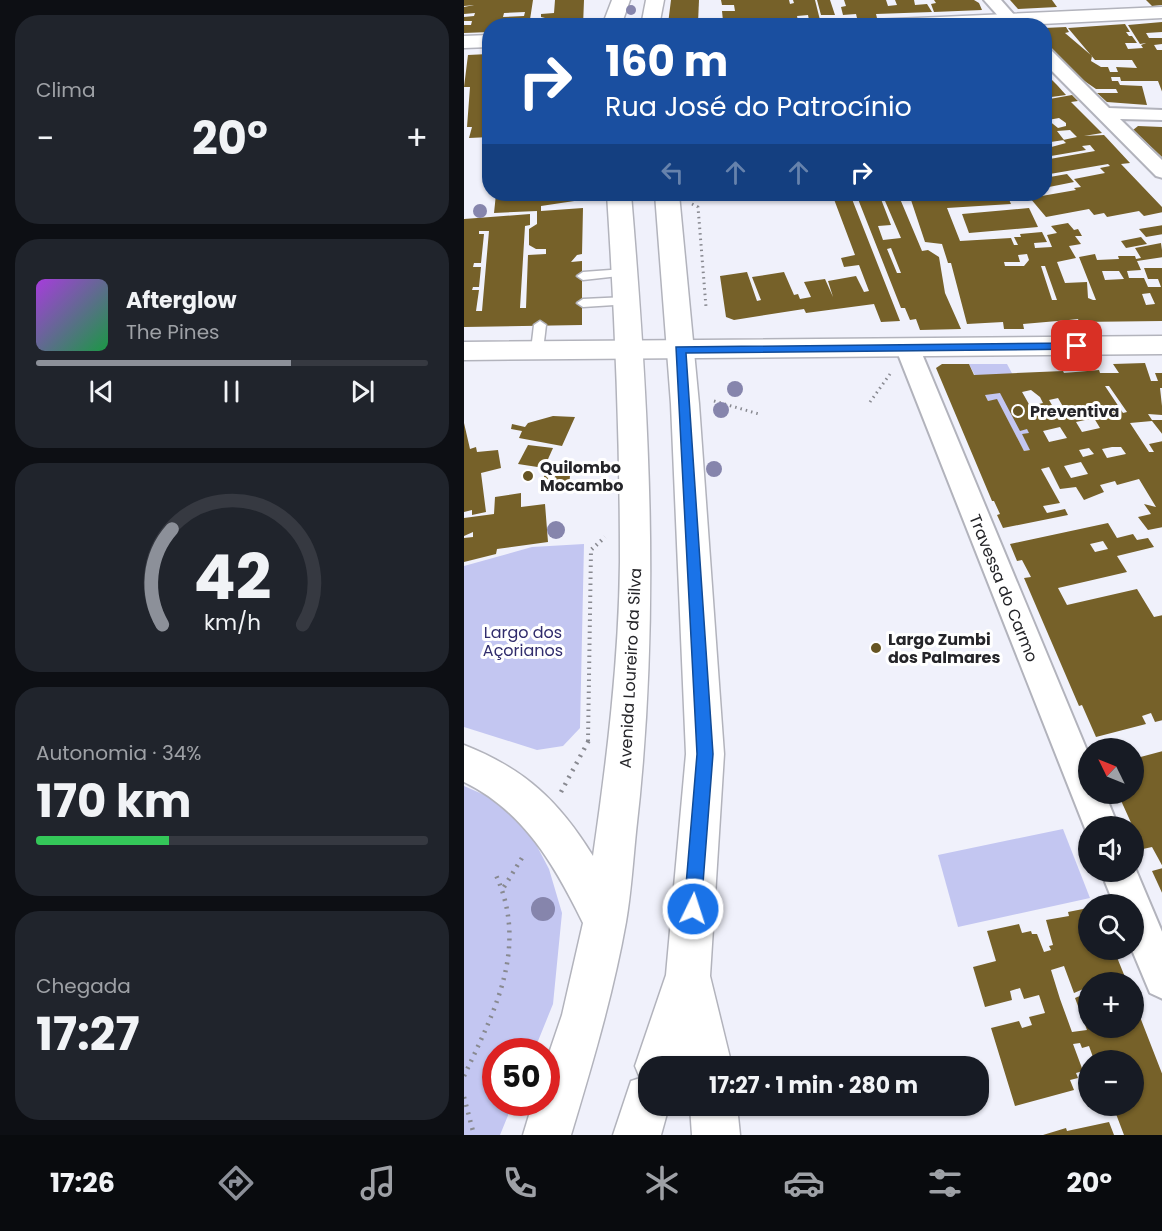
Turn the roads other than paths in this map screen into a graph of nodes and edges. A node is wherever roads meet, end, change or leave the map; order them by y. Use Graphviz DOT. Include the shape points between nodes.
graph roads {
  1 [pos="621,0"];
  2 [pos="655,0"];
  3 [pos="992,0"];
  4 [pos="1163,12"];
  5 [pos="614,18"];
  6 [pos="651,18"];
  7 [pos="1009,18"];
  8 [pos="1052,19"];
  9 [pos="482,41"];
  10 [pos="464,42"];
  11 [pos="1052,61"];
  12 [pos="1105,112"];
  13 [pos="1163,115"];
  14 [pos="1163,172"];
  15 [pos="619,201"];
  16 [pos="668,201"];
  17 [pos="624,273"];
  18 [pos="583,276"];
  19 [pos="626,301"];
  20 [pos="583,303"];
  21 [pos="1163,345"];
  22 [pos="630,349"];
  23 [pos="680,349"];
  24 [pos="908,349"];
  25 [pos="464,351"];
  26 [pos="464,763"];
  27 [pos="1097,816"];
  28 [pos="605,921"];
  29 [pos="1144,933"];
  30 [pos="688,975"];
  31 [pos="1163,980"];
  32 [pos="661,1056"];
  33 [pos="707,1056"];
  34 [pos="643,1116"];
  35 [pos="715,1116"];
  36 [pos="547,1135"];
  37 [pos="637,1135"];
  38 [pos="716,1135"];
  1 -- 5 [label="main road"];
  2 -- 6 [label="main road"];
  3 -- 7 [label="street"];
  4 -- 8 [label="main road"];
  9 -- 10 [label="main road"];
  11 -- 12 [label="street"];
  12 -- 13 [label="street"];
  12 -- 14 [label="street"];
  15 -- 17 [label="main road, Avenida Loureiro da Silva"];
  16 -- 23 [label="main road"];
  17 -- 18 [label="lane"];
  17 -- 19 [label="main road, Avenida Loureiro da Silva"];
  19 -- 20 [label="lane"];
  19 -- 22 [label="main road, Avenida Loureiro da Silva"];
  21 -- 24 [label="main road"];
  22 -- 23 [label="main road"];
  22 -- 25 [label="main road" via="539,338"];
  22 -- 28 [label="main road, Avenida Loureiro da Silva" via="636,564 628,743"];
  23 -- 24 [label="main road"];
  23 -- 30 [label="main road" via="705,754"];
  24 -- 27 [label="street, Travessa do Carmo"];
  26 -- 28 [label="main road" via="488,773 546,819 571,855"];
  28 -- 36 [label="main road, Avenida Loureiro da Silva" via="584,1015"];
  29 -- 31 [label="street"];
  30 -- 32 [label="main road"];
  30 -- 33 [label="main road"];
  34 -- 37 [label="main road"];
  35 -- 38 [label="main road"];
}
